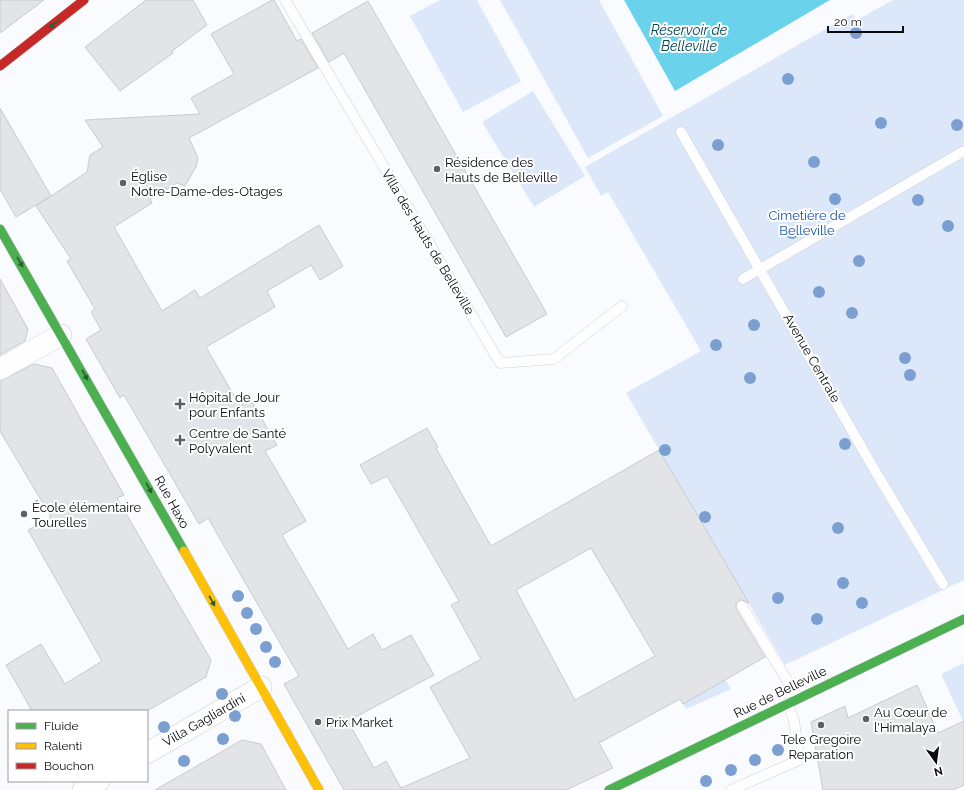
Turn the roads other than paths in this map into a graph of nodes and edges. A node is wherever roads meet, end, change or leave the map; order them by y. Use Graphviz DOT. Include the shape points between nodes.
graph roads {
  1 [pos="84,0"];
  2 [pos="285,0"];
  3 [pos="0,66"];
  4 [pos="681,132"];
  5 [pos="964,151"];
  6 [pos="0,229"];
  7 [pos="760,270"];
  8 [pos="743,279"];
  9 [pos="622,306"];
  10 [pos="62,334"];
  11 [pos="0,369"];
  12 [pos="943,584"];
  13 [pos="742,606"];
  14 [pos="964,619"];
  15 [pos="261,687"];
  16 [pos="798,698"];
  17 [pos="787,704"];
  18 [pos="148,752"];
  19 [pos="97,782"];
  20 [pos="83,790"];
  21 [pos="319,790"];
  22 [pos="609,790"];
  23 [pos="731,790"];
  1 -- 3 [label="street, one-way"];
  2 -- 9 [label="lane, Villa des Hauts de Belleville" via="500,363 554,359"];
  4 -- 7 [label="lane, Avenue Centrale"];
  5 -- 7 [label="lane"];
  6 -- 10 [label="street, Rue Haxo, one-way"];
  7 -- 8 [label="lane"];
  7 -- 12 [label="lane, Avenue Centrale"];
  10 -- 11 [label="street"];
  10 -- 15 [label="street, Rue Haxo, one-way"];
  13 -- 16 [label="lane"];
  14 -- 16 [label="street, Rue de Belleville"];
  15 -- 18 [label="street, Villa Gagliardini"];
  15 -- 21 [label="street, Rue Haxo"];
  16 -- 17 [label="street, Rue de Belleville"];
  17 -- 22 [label="street, Rue de Belleville"];
  17 -- 23 [label="lane" via="794,720 799,760"];
  19 -- 20 [label="street"];
}
